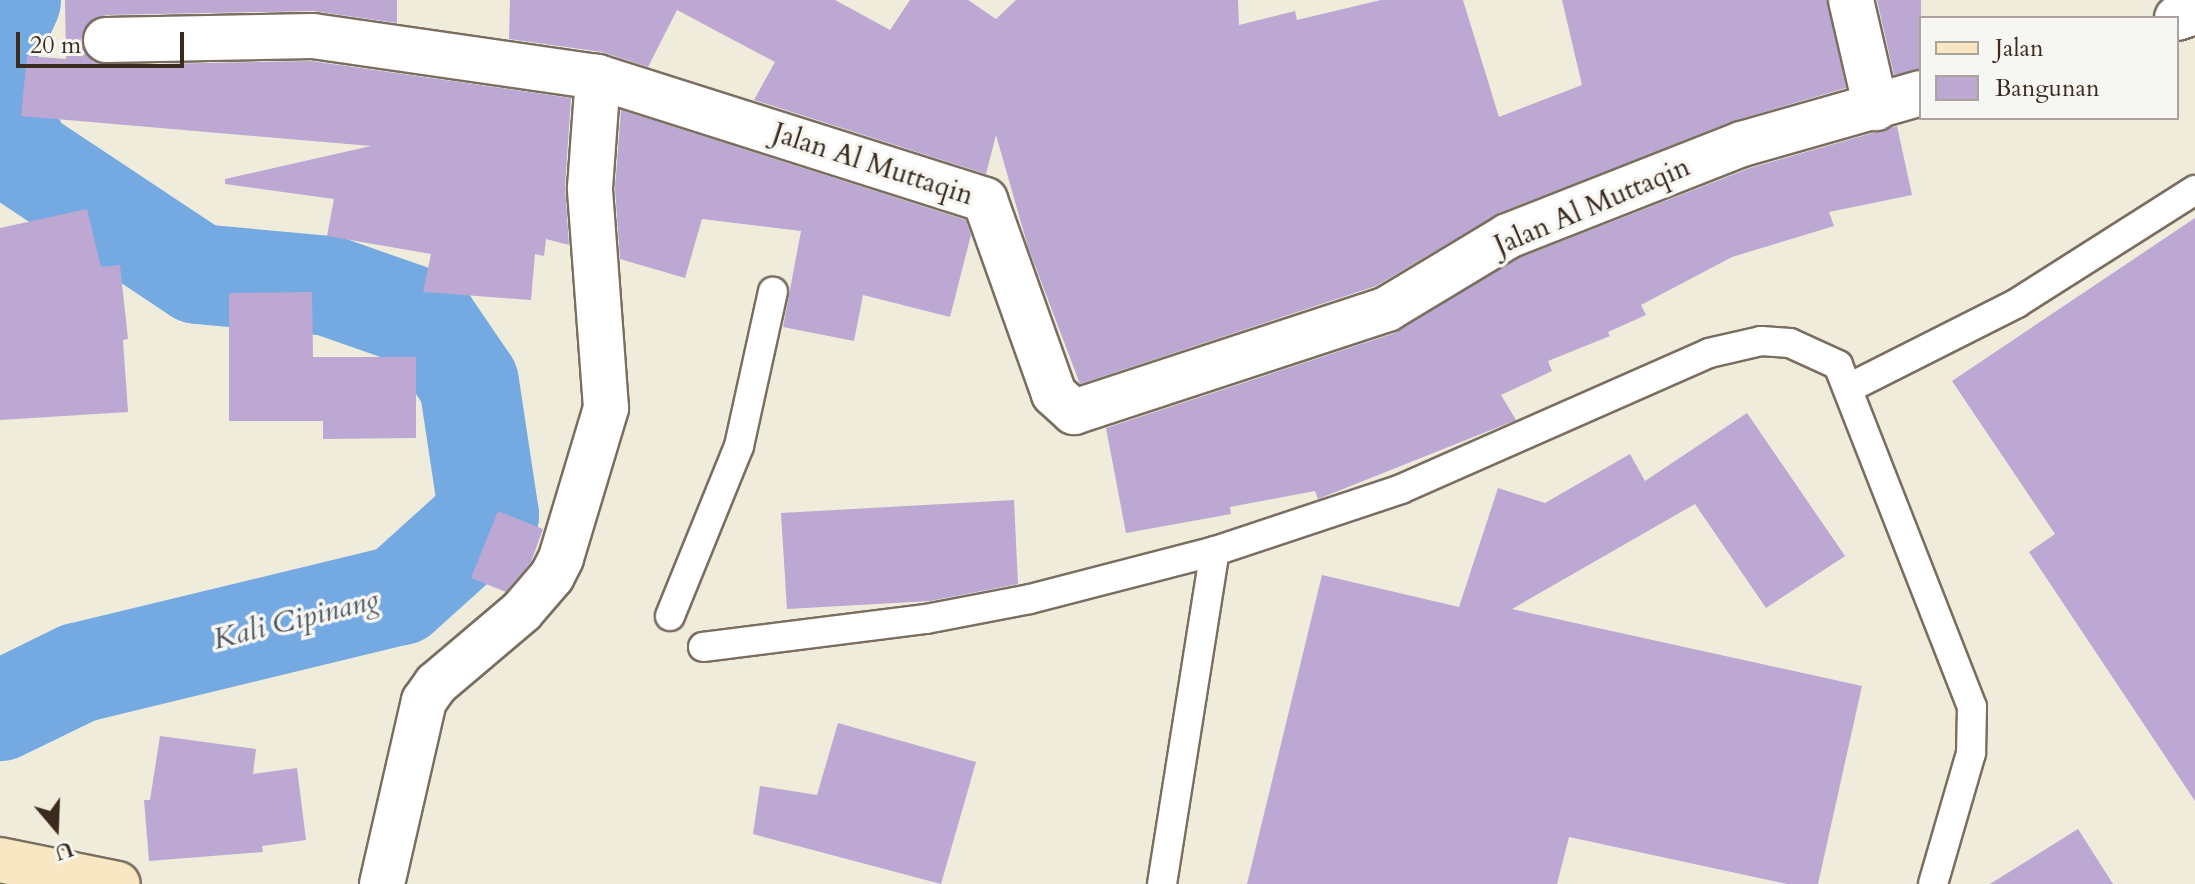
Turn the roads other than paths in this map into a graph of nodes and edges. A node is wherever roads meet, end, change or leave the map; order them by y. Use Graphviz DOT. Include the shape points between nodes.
graph roads {
  1 [pos="1851,0"];
  2 [pos="106,40"];
  3 [pos="598,77"];
  4 [pos="1919,94"];
  5 [pos="1876,108"];
  6 [pos="2195,190"];
  7 [pos="773,292"];
  8 [pos="1849,388"];
  9 [pos="1215,551"];
  10 [pos="670,616"];
  11 [pos="703,647"];
  12 [pos="0,860"];
  13 [pos="118,884"];
  14 [pos="382,884"];
  15 [pos="1162,884"];
  16 [pos="1933,884"];
  1 -- 5 [label="street"];
  2 -- 3 [label="street" via="313,36"];
  3 -- 5 [label="street, Jalan Al Muttaqin" via="974,192 985,200 1054,394 1074,412 1387,309 1508,236 1742,144"];
  3 -- 14 [label="street" via="590,188 606,408 552,576 522,611 436,684 424,701"];
  4 -- 5 [label="street"];
  6 -- 8 [label="lane" via="2017,303"];
  7 -- 10 [label="lane" via="739,446"];
  8 -- 9 [label="lane" via="1838,365 1790,343 1761,341 1709,353 1401,489"];
  8 -- 16 [label="lane" via="1972,707 1971,753"];
  9 -- 11 [label="lane" via="1030,599 926,619"];
  9 -- 15 [label="lane"];
  12 -- 13 [label="street"];
}
